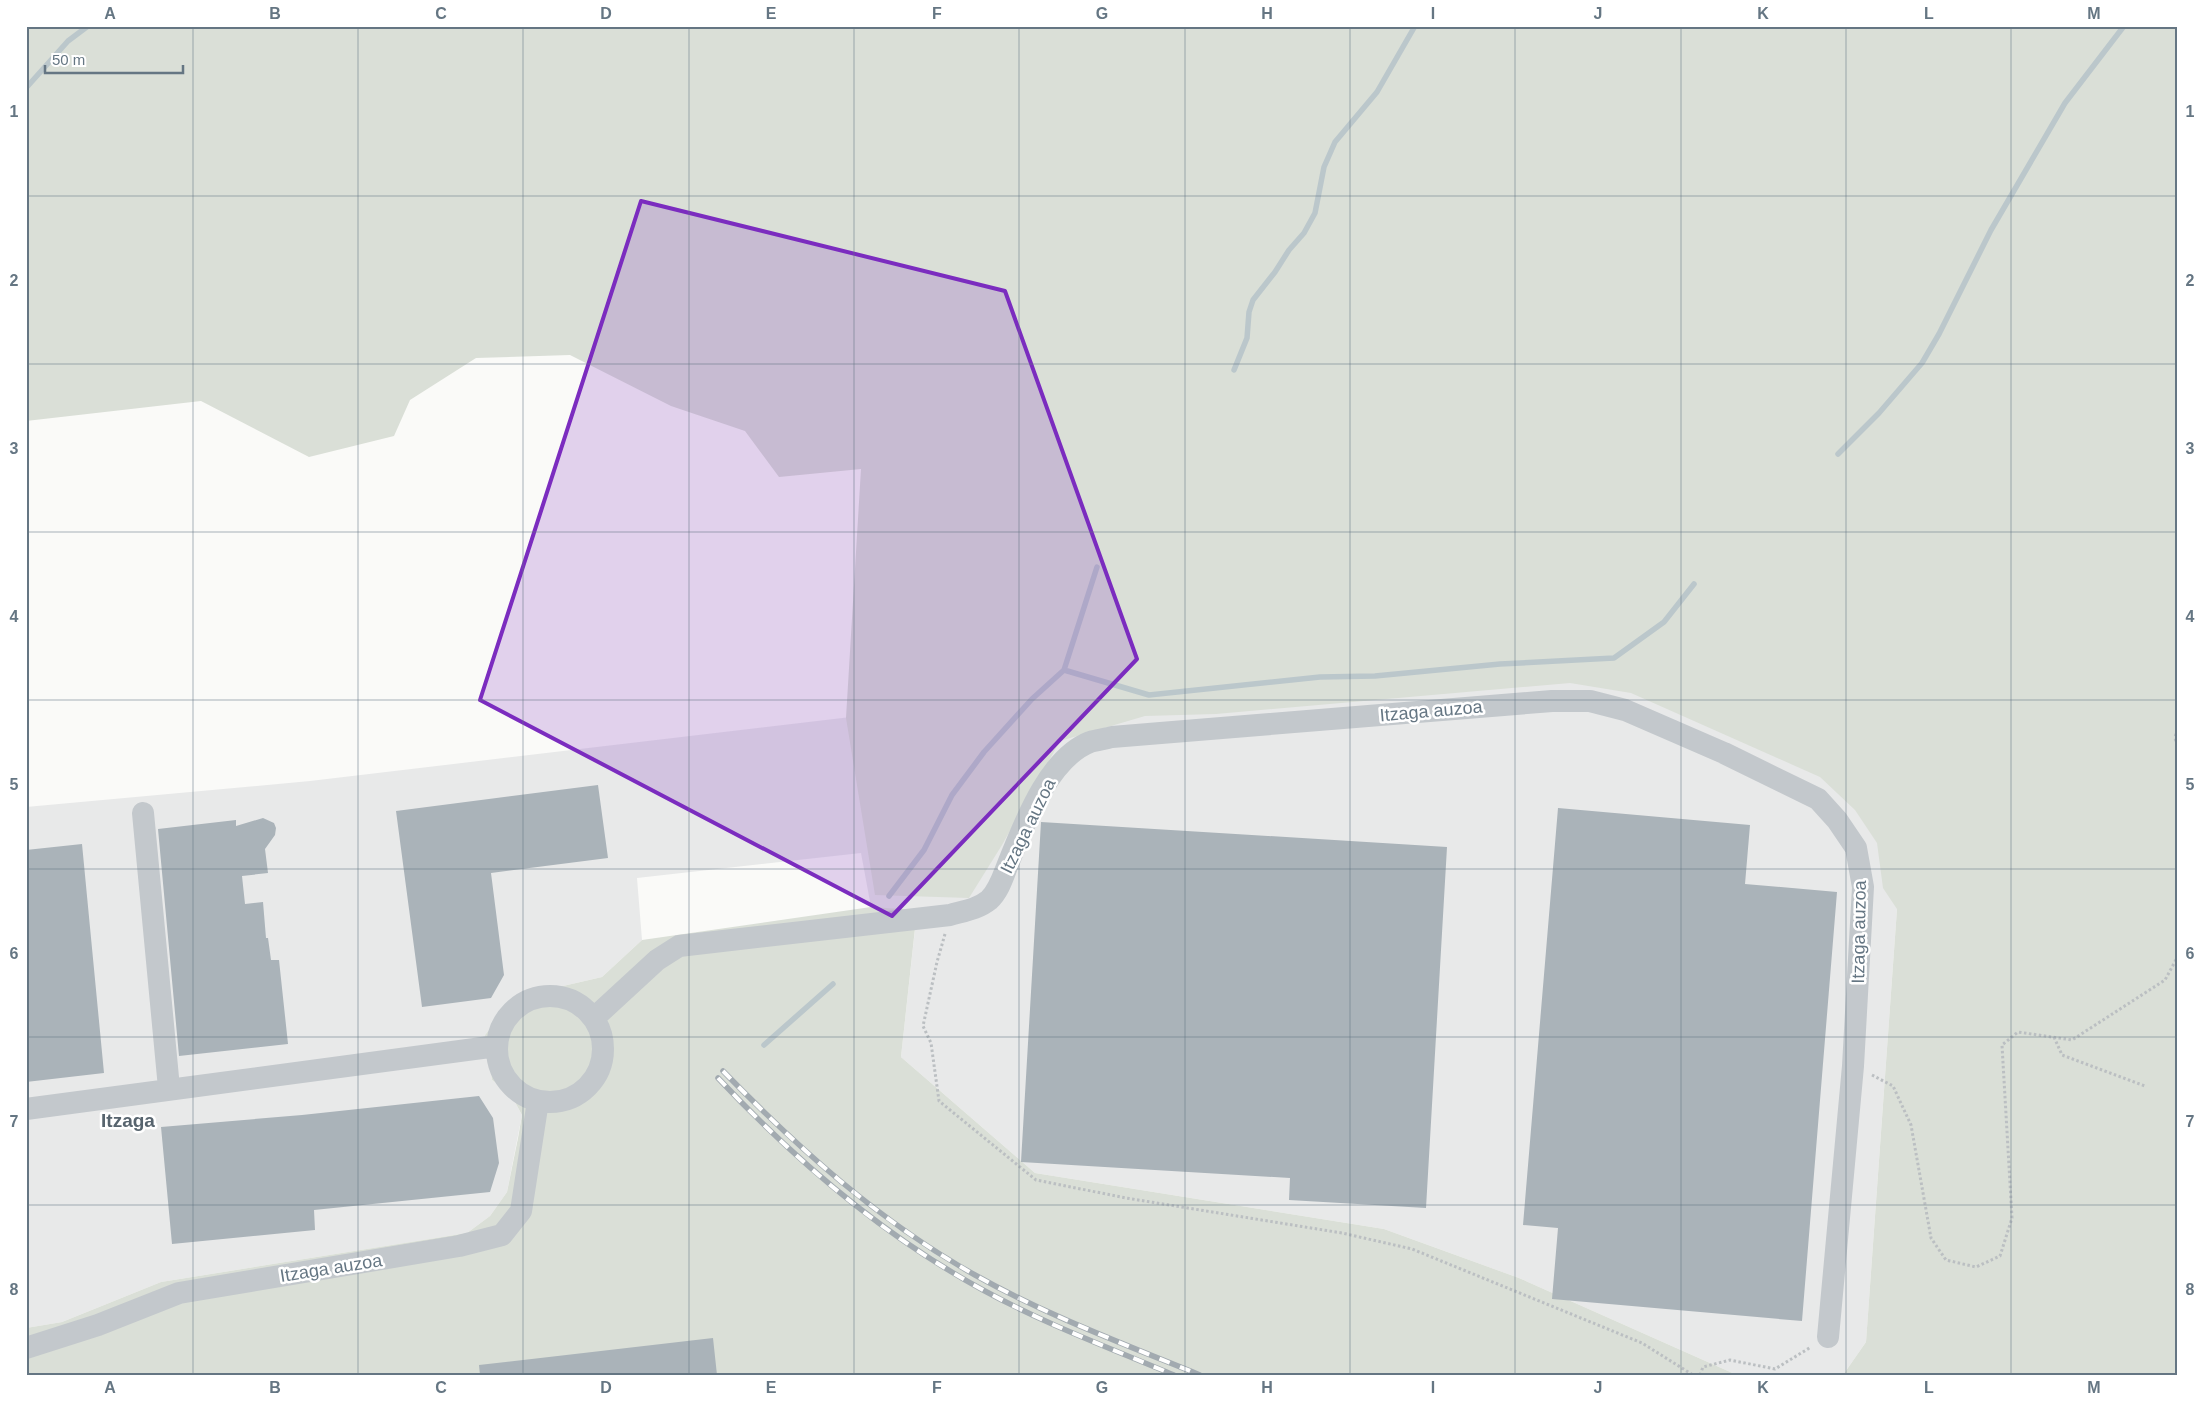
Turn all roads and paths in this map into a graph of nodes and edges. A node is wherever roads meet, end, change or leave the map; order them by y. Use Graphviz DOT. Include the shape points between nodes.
graph roads {
  1 [pos="2178,724"];
  2 [pos="2178,748"];
  3 [pos="143,813"];
  4 [pos="950,915"];
  5 [pos="2178,956"];
  6 [pos="594,1018"];
  7 [pos="2053,1037"];
  8 [pos="497,1046"];
  9 [pos="1853,1066"];
  10 [pos="2145,1086"];
  11 [pos="169,1088"];
  12 [pos="538,1101"];
  13 [pos="26,1109"];
  14 [pos="1828,1337"];
  15 [pos="26,1348"];
  16 [pos="1693,1375"];
  17 [pos="1700,1375"];
  1 -- 2 [label="path" via="2175,738"];
  3 -- 11 [label="street"];
  4 -- 6 [label="street, Itzaga auzoa" via="679,946 657,960"];
  4 -- 9 [label="street, Itzaga auzoa" via="972,910 997,891 1023,827 1052,774 1071,753 1089,742 1112,737 1590,701 1625,710 1724,753 1818,799 1838,820 1856,848 1863,887"];
  4 -- 16 [label="path" via="923,1026 930,1042 939,1100 1036,1180 1342,1234 1412,1250 1642,1344"];
  5 -- 7 [label="path" via="2165,980 2072,1040"];
  6 -- 8 [label="street" via="583,1006 568,999 536,998 521,1004 509,1016 500,1030"];
  6 -- 12 [label="street" via="602,1035 604,1053 599,1071 589,1086 574,1097 557,1102"];
  7 -- 9 [label="path" via="2018,1032 2002,1045 2012,1218 2000,1256 1976,1268 1946,1260 1931,1238 1911,1125 1893,1086"];
  7 -- 10 [label="path" via="2062,1055"];
  8 -- 11 [label="street"];
  8 -- 12 [label="street" via="498,1061 512,1087"];
  9 -- 14 [label="street, Itzaga auzoa"];
  11 -- 13 [label="street"];
  12 -- 15 [label="street, Itzaga auzoa" via="521,1211 502,1234 459,1246 179,1293 98,1325"];
  14 -- 17 [label="path" via="1775,1369 1730,1360 1703,1367"];
}
